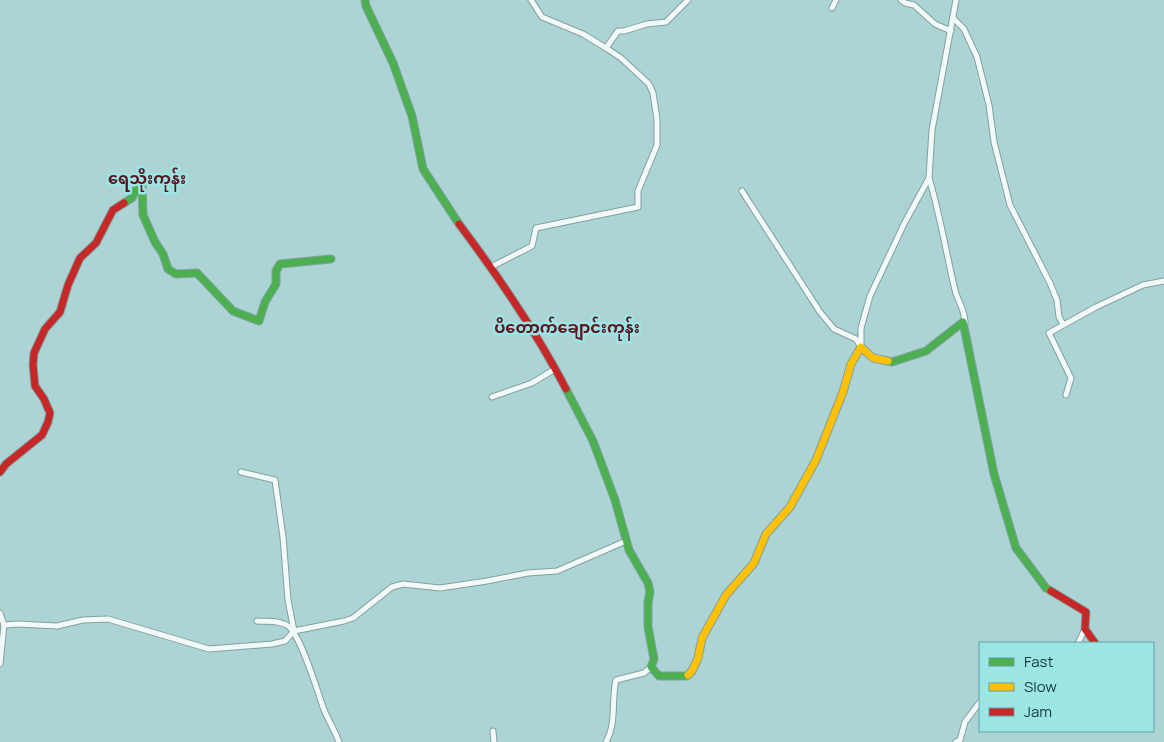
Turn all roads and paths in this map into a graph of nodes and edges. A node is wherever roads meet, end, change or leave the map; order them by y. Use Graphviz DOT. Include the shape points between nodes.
graph roads {
  1 [pos="365,0"];
  2 [pos="531,0"];
  3 [pos="688,0"];
  4 [pos="836,0"];
  5 [pos="901,0"];
  6 [pos="956,0"];
  7 [pos="832,8"];
  8 [pos="953,18"];
  9 [pos="951,31"];
  10 [pos="606,48"];
  11 [pos="929,178"];
  12 [pos="742,191"];
  13 [pos="331,259"];
  14 [pos="491,267"];
  15 [pos="1164,281"];
  16 [pos="965,323"];
  17 [pos="1063,324"];
  18 [pos="861,347"];
  19 [pos="555,369"];
  20 [pos="1066,395"];
  21 [pos="492,397"];
  22 [pos="0,472"];
  23 [pos="241,472"];
  24 [pos="626,541"];
  25 [pos="0,613"];
  26 [pos="257,621"];
  27 [pos="4,625"];
  28 [pos="1085,629"];
  29 [pos="294,631"];
  30 [pos="1078,642"];
  31 [pos="1094,642"];
  32 [pos="0,664"];
  33 [pos="651,668"];
  34 [pos="979,703"];
  35 [pos="493,731"];
  36 [pos="339,742"];
  37 [pos="494,742"];
  38 [pos="606,742"];
  39 [pos="956,742"];
  1 -- 14 [label="street" via="412,116 423,169 450,213"];
  2 -- 10 [label="street" via="542,17 583,34"];
  3 -- 10 [label="street" via="666,22 618,31"];
  4 -- 7 [label="street"];
  5 -- 9 [label="street" via="914,5 935,24"];
  6 -- 8 [label="street"];
  8 -- 9 [label="street"];
  8 -- 17 [label="street" via="964,29 977,56 1010,206 1050,283"];
  9 -- 11 [label="street" via="932,130"];
  10 -- 14 [label="street" via="643,77 653,93 657,145 638,191 638,207 536,228 532,246"];
  11 -- 16 [label="street"];
  11 -- 18 [label="street" via="870,296 861,328"];
  12 -- 18 [label="street" via="820,312 834,329 856,339"];
  13 -- 22 [label="street" via="280,264 276,271 276,284 259,321 233,311 197,273 176,274 168,268 143,215 140,182 132,198 113,210 96,243 80,258 60,312 45,329 34,352 35,386 50,413 45,430"];
  14 -- 19 [label="street"];
  15 -- 17 [label="street" via="1143,285"];
  16 -- 18 [label="street" via="961,322 926,351 892,362 873,358"];
  16 -- 28 [label="street" via="994,474 1016,548 1046,588 1086,612"];
  17 -- 20 [label="street" via="1049,333 1071,378"];
  18 -- 33 [label="street" via="851,364 816,460 790,507 766,534 754,563 726,594 702,638 692,671 674,678 659,676"];
  19 -- 21 [label="street" via="532,382"];
  19 -- 24 [label="street" via="593,441"];
  23 -- 29 [label="street" via="275,480"];
  24 -- 29 [label="street" via="557,571 440,588 392,586 353,618"];
  24 -- 33 [label="street" via="650,592 648,626 654,659"];
  25 -- 27 [label="street"];
  26 -- 29 [label="street" via="280,622"];
  27 -- 29 [label="street" via="58,626 108,619 209,649 285,641"];
  27 -- 32 [label="street"];
  28 -- 30 [label="street"];
  28 -- 31 [label="street"];
  29 -- 36 [label="street"];
  33 -- 38 [label="street" via="644,674 616,680 613,726"];
  34 -- 39 [label="street"];
  35 -- 37 [label="street"];
}
